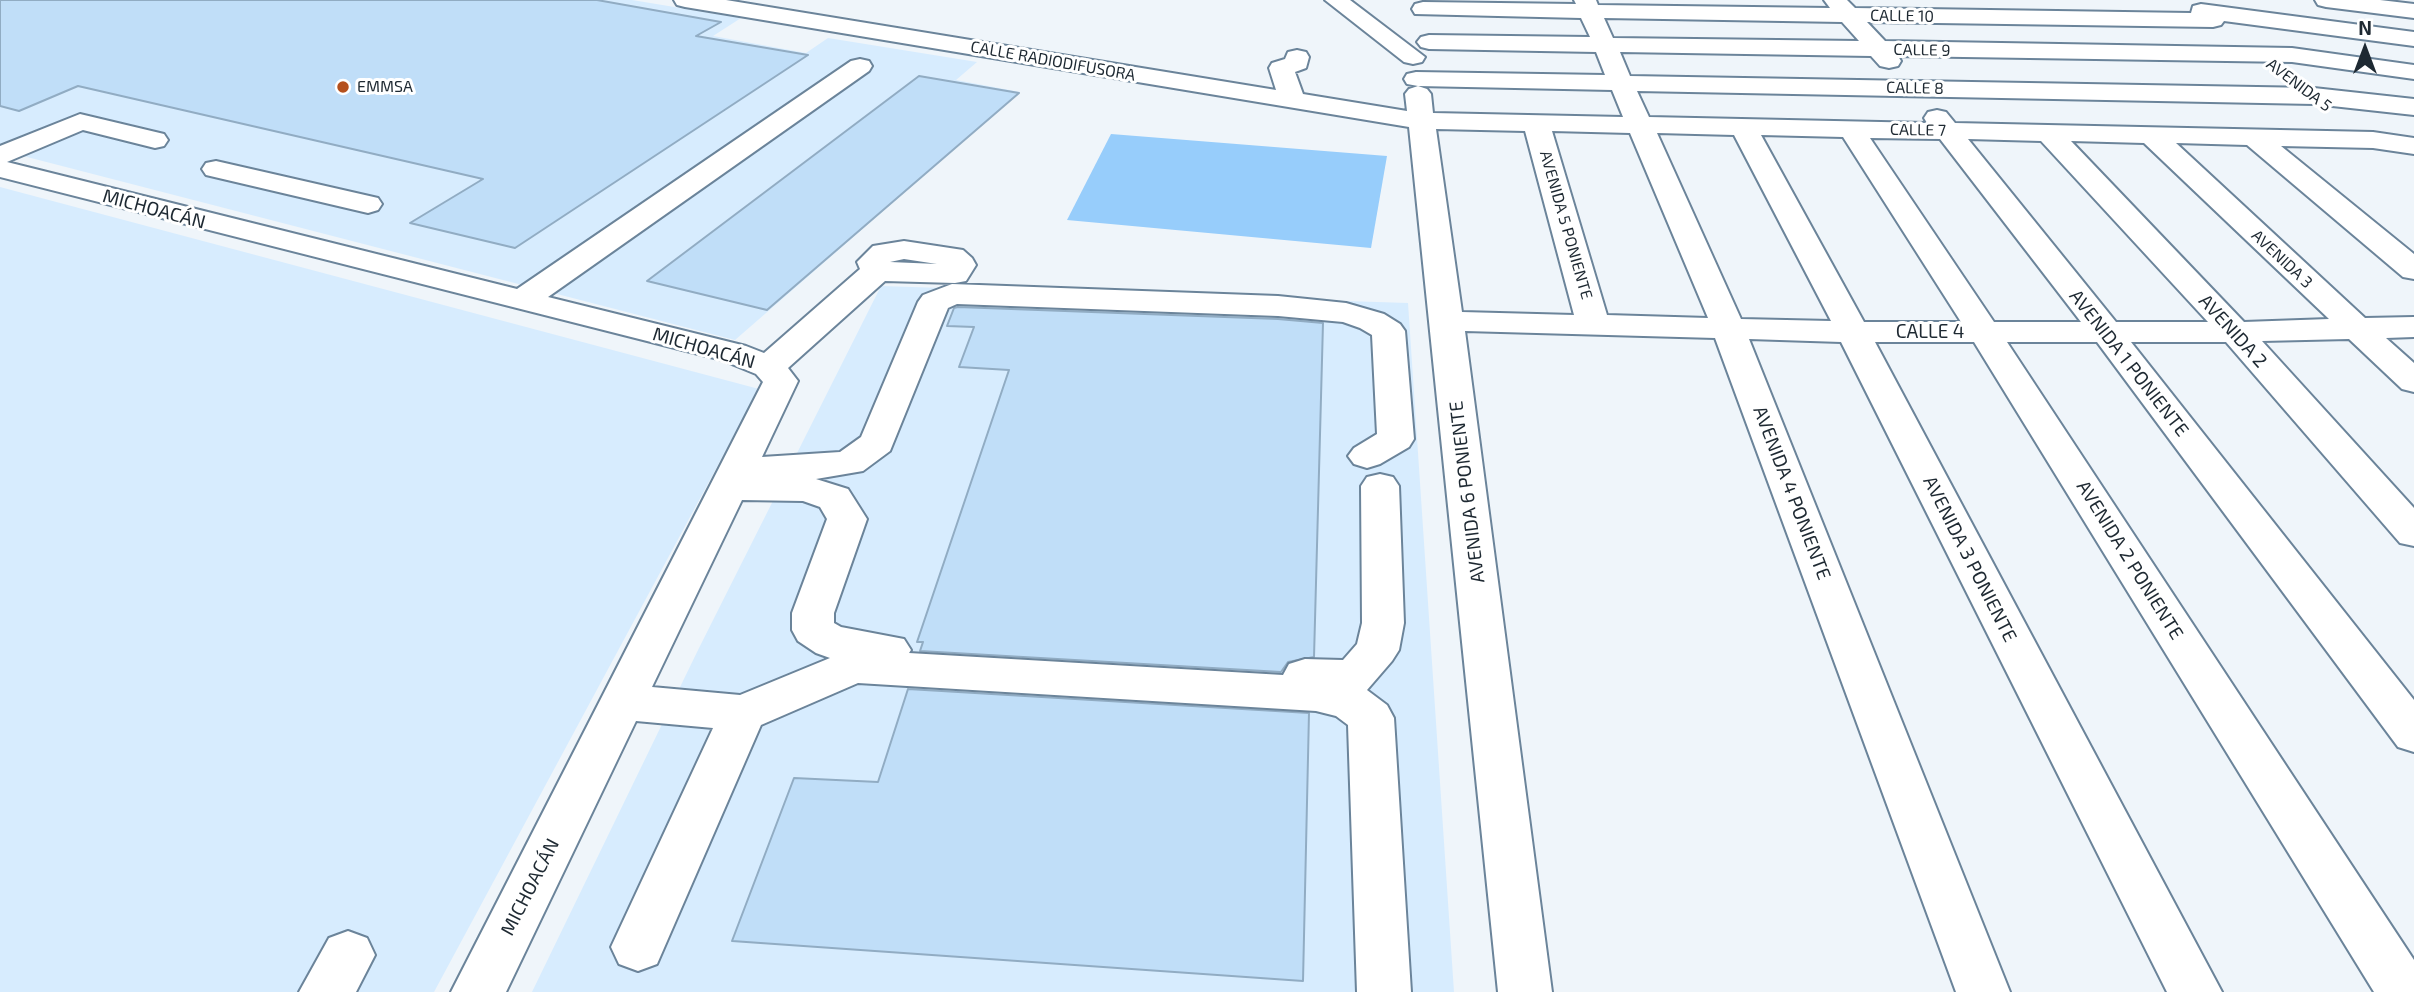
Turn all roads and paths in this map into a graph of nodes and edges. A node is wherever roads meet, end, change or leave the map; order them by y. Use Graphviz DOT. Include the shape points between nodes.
graph roads {
  1 [pos="685,0"];
  2 [pos="1336,0"];
  3 [pos="2326,0"];
  4 [pos="719,2"];
  5 [pos="1422,4"];
  6 [pos="835,5"];
  7 [pos="1587,5"];
  8 [pos="1841,8"];
  9 [pos="2200,10"];
  10 [pos="2414,11"];
  11 [pos="812,19"];
  12 [pos="981,26"];
  13 [pos="920,38"];
  14 [pos="1065,38"];
  15 [pos="2414,39"];
  16 [pos="1606,46"];
  17 [pos="1878,50"];
  18 [pos="1015,54"];
  19 [pos="2259,54"];
  20 [pos="1297,57"];
  21 [pos="1419,60"];
  22 [pos="860,66"];
  23 [pos="2414,72"];
  24 [pos="1621,83"];
  25 [pos="1912,88"];
  26 [pos="2314,96"];
  27 [pos="1292,100"];
  28 [pos="2414,107"];
  29 [pos="1421,121"];
  30 [pos="1537,125"];
  31 [pos="1639,126"];
  32 [pos="1744,128"];
  33 [pos="1852,130"];
  34 [pos="1948,131"];
  35 [pos="2047,132"];
  36 [pos="2151,135"];
  37 [pos="47,136"];
  38 [pos="2254,137"];
  39 [pos="2373,140"];
  40 [pos="2414,146"];
  41 [pos="0,156"];
  42 [pos="0,169"];
  43 [pos="216,169"];
  44 [pos="2414,170"];
  45 [pos="334,197"];
  46 [pos="368,204"];
  47 [pos="261,237"];
  48 [pos="2414,270"];
  49 [pos="877,271"];
  50 [pos="522,300"];
  51 [pos="1447,321"];
  52 [pos="1594,326"];
  53 [pos="2414,327"];
  54 [pos="2356,329"];
  55 [pos="1729,330"];
  56 [pos="1853,332"];
  57 [pos="1985,332"];
  58 [pos="2107,332"];
  59 [pos="2235,332"];
  60 [pos="768,367"];
  61 [pos="2414,382"];
  62 [pos="735,477"];
  63 [pos="2414,533"];
  64 [pos="623,702"];
  65 [pos="743,713"];
  66 [pos="2414,734"];
  67 [pos="638,947"];
  68 [pos="478,992"];
  69 [pos="1384,992"];
  70 [pos="1525,992"];
  71 [pos="1983,992"];
  72 [pos="2195,992"];
  73 [pos="2404,992"];
  1 -- 4 [label="street, CALLE RADIODIFUSORA"];
  2 -- 21 [label="street"];
  3 -- 10 [label="street"];
  4 -- 11 [label="street, CALLE RADIODIFUSORA"];
  5 -- 7 [label="street, CALLE 10"];
  5 -- 21 [label="street, AVENIDA 6 PONIENTE"];
  6 -- 11 [label="street"];
  7 -- 8 [label="street, CALLE 10"];
  7 -- 16 [label="street, AVENIDA 4 PONIENTE"];
  8 -- 9 [label="street, CALLE 10"];
  8 -- 17 [label="street, AVENIDA 1 PONIENTE"];
  9 -- 15 [label="street, CALLE 10"];
  9 -- 19 [label="street, AVENIDA 5"];
  11 -- 13 [label="street, CALLE RADIODIFUSORA"];
  12 -- 13 [label="street" via="948,23"];
  13 -- 18 [label="street, CALLE RADIODIFUSORA"];
  14 -- 18 [label="street" via="1031,45"];
  16 -- 17 [label="street, CALLE 9"];
  16 -- 21 [label="street, CALLE 9"];
  16 -- 24 [label="street, AVENIDA 4 PONIENTE"];
  17 -- 19 [label="street, CALLE 9"];
  17 -- 25 [label="street, AVENIDA 1 PONIENTE"];
  18 -- 27 [label="street, CALLE RADIODIFUSORA"];
  19 -- 23 [label="street, CALLE 9"];
  19 -- 26 [label="street, AVENIDA 5"];
  20 -- 27 [label="street" via="1297,63 1281,68"];
  21 -- 24 [label="street, CALLE 8"];
  21 -- 29 [label="street, AVENIDA 6 PONIENTE"];
  22 -- 50 [label="street"];
  24 -- 25 [label="street, CALLE 8"];
  24 -- 31 [label="street, AVENIDA 4 PONIENTE"];
  25 -- 26 [label="street, CALLE 8"];
  25 -- 34 [label="street, AVENIDA 1 PONIENTE"];
  26 -- 28 [label="street, CALLE 8"];
  26 -- 39 [label="street, AVENIDA 5"];
  27 -- 29 [label="street, CALLE RADIODIFUSORA"];
  29 -- 30 [label="street, CALLE 7"];
  29 -- 51 [label="street, AVENIDA 6 PONIENTE"];
  30 -- 31 [label="street, CALLE 7"];
  30 -- 52 [label="street, AVENIDA 5 PONIENTE"];
  31 -- 32 [label="street, CALLE 7"];
  31 -- 55 [label="street, AVENIDA 4 PONIENTE"];
  32 -- 33 [label="street, CALLE 7"];
  32 -- 56 [label="street, AVENIDA 3 PONIENTE"];
  33 -- 34 [label="street, CALLE 7"];
  33 -- 57 [label="street, AVENIDA 2 PONIENTE"];
  34 -- 35 [label="street, CALLE 7"];
  34 -- 58 [label="street, AVENIDA 1 PONIENTE"];
  35 -- 36 [label="street, CALLE 7"];
  35 -- 59 [label="street, AVENIDA 2"];
  36 -- 38 [label="street, CALLE 7"];
  36 -- 54 [label="street, AVENIDA 3"];
  37 -- 41 [label="street"];
  38 -- 39 [label="street, CALLE 7"];
  38 -- 48 [label="street"];
  39 -- 40 [label="street, CALLE 7"];
  39 -- 44 [label="street, AVENIDA 5"];
  42 -- 47 [label="street, MICHOACÁN"];
  43 -- 45 [label="street"];
  45 -- 46 [label="street"];
  45 -- 47 [label="street"];
  47 -- 50 [label="street, MICHOACÁN"];
  49 -- 60 [label="street"];
  50 -- 60 [label="street, MICHOACÁN" via="734,354"];
  51 -- 52 [label="street, CALLE 4"];
  51 -- 70 [label="street, AVENIDA 6 PONIENTE"];
  52 -- 55 [label="street, CALLE 4"];
  53 -- 54 [label="street, CALLE 4"];
  54 -- 59 [label="street, CALLE 4"];
  54 -- 61 [label="street, AVENIDA 3"];
  55 -- 56 [label="street, CALLE 4"];
  55 -- 71 [label="street, AVENIDA 4 PONIENTE"];
  56 -- 57 [label="street, CALLE 4"];
  56 -- 72 [label="street, AVENIDA 3 PONIENTE"];
  57 -- 58 [label="street, CALLE 4"];
  57 -- 73 [label="street, AVENIDA 2 PONIENTE"];
  58 -- 59 [label="street, CALLE 4"];
  58 -- 66 [label="street, AVENIDA 1 PONIENTE"];
  59 -- 63 [label="street, AVENIDA 2"];
  60 -- 62 [label="street, MICHOACÁN" via="781,382"];
  62 -- 62 [label="street" via="834,498 847,519 813,613 813,631 831,642 883,650 1354,677 1377,650 1383,623 1374,471 1396,439 1388,331 1346,313 1278,306 952,294 934,303 877,443 850,463"];
  62 -- 64 [label="street, MICHOACÁN"];
  64 -- 65 [label="street"];
  64 -- 68 [label="street, MICHOACÁN"];
  65 -- 67 [label="street"];
  65 -- 69 [label="street" via="854,666 1316,694 1349,701 1371,718"];
}
